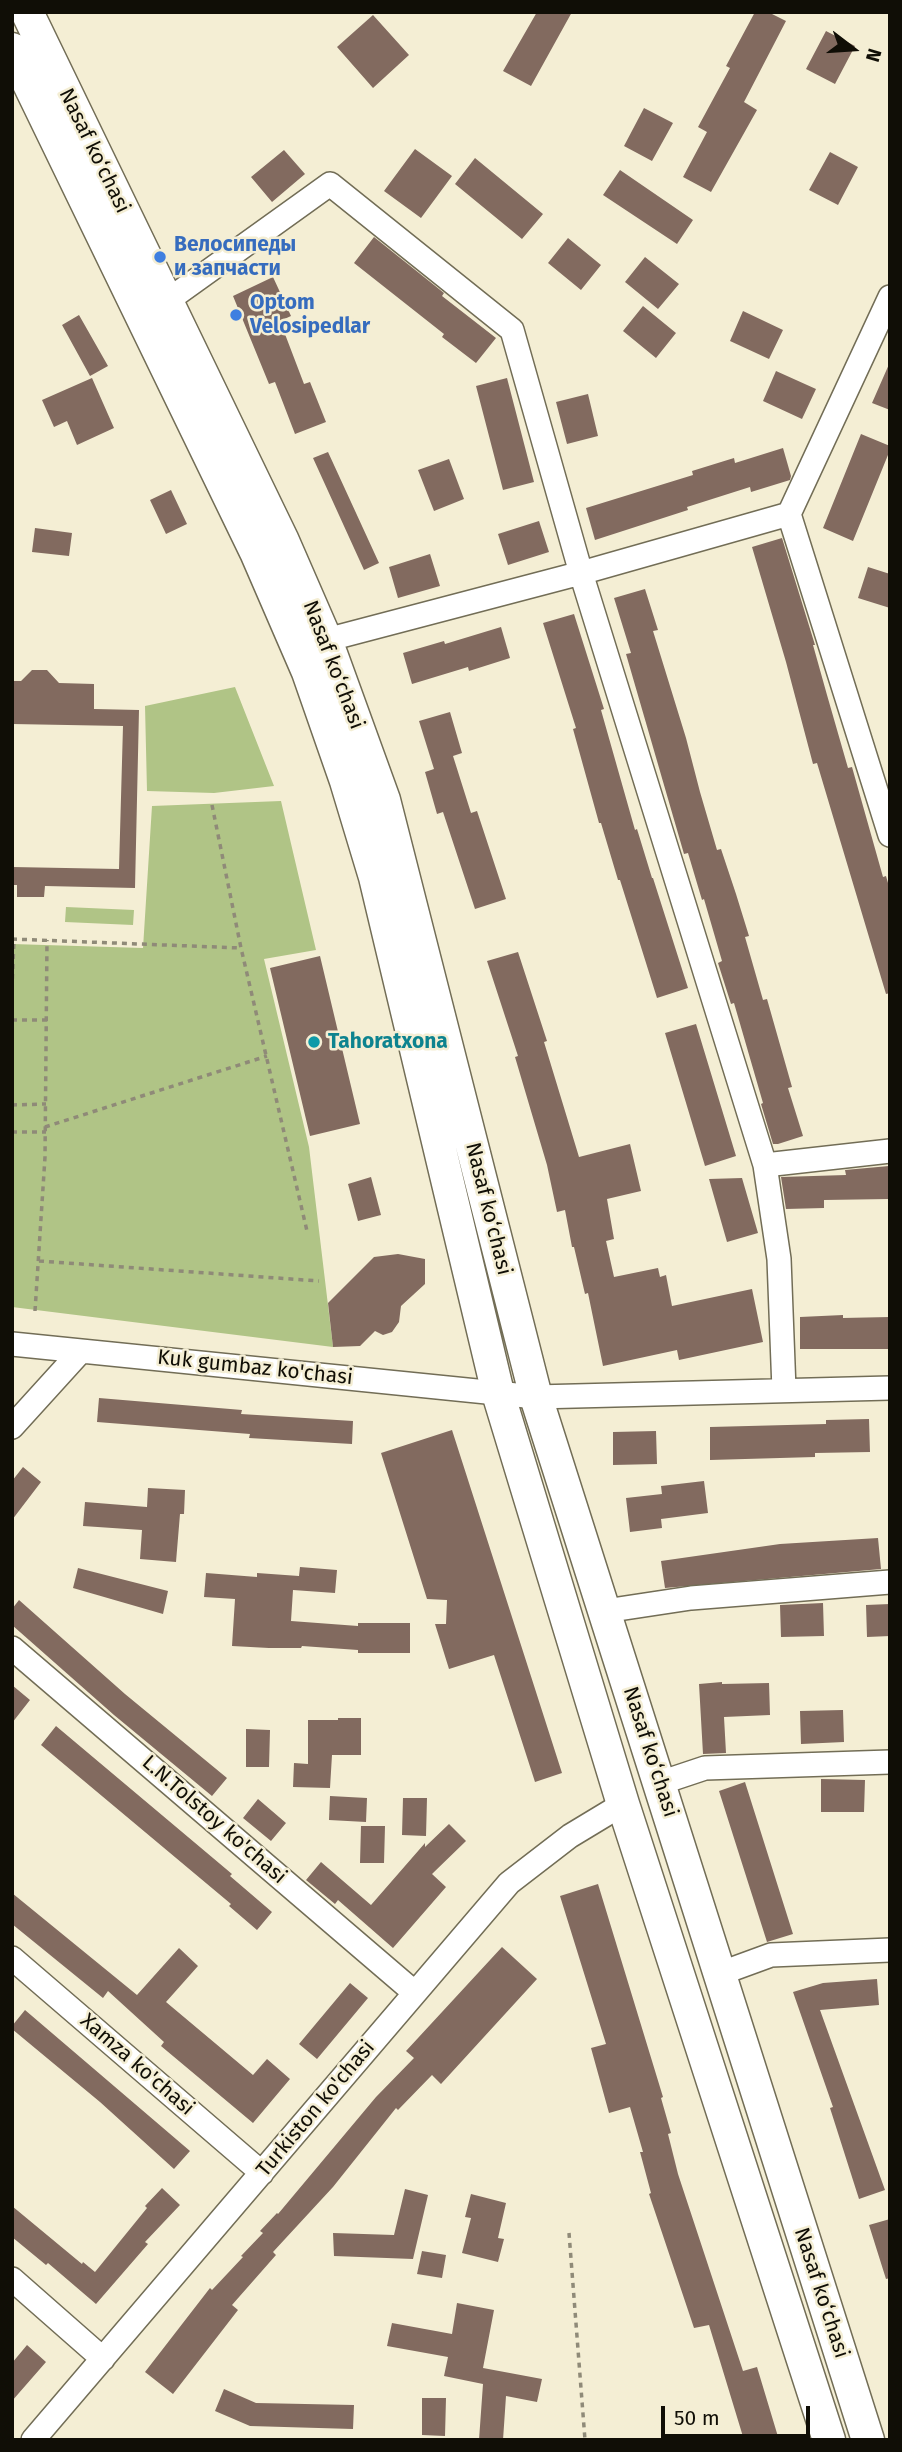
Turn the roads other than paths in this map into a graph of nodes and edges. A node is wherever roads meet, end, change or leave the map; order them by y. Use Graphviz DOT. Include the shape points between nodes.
graph roads {
  1 [pos="27,12"];
  2 [pos="12,49"];
  3 [pos="890,297"];
  4 [pos="167,301"];
  5 [pos="789,514"];
  6 [pos="581,573"];
  7 [pos="326,640"];
  8 [pos="890,835"];
  9 [pos="890,1151"];
  10 [pos="765,1165"];
  11 [pos="12,1343"];
  12 [pos="81,1351"];
  13 [pos="890,1388"];
  14 [pos="784,1390"];
  15 [pos="498,1393"];
  16 [pos="536,1397"];
  17 [pos="12,1427"];
  18 [pos="890,1583"];
  19 [pos="605,1611"];
  20 [pos="12,1648"];
  21 [pos="890,1762"];
  22 [pos="660,1783"];
  23 [pos="623,1804"];
  24 [pos="890,1950"];
  25 [pos="12,1958"];
  26 [pos="719,1974"];
  27 [pos="415,1993"];
  28 [pos="262,2173"];
  29 [pos="12,2279"];
  30 [pos="103,2359"];
  31 [pos="33,2440"];
  32 [pos="830,2440"];
  33 [pos="868,2440"];
  1 -- 4 [label="main road, Nasaf ko‘chasi"];
  2 -- 15 [label="main road, Nasaf ko‘chasi" via="256,552 308,672 375,877"];
  3 -- 5 [label="street"];
  4 -- 6 [label="street" via="330,184 512,330"];
  4 -- 7 [label="main road, Nasaf ko‘chasi"];
  5 -- 6 [label="street"];
  5 -- 8 [label="street"];
  6 -- 7 [label="street"];
  6 -- 10 [label="street"];
  7 -- 16 [label="main road, Nasaf ko‘chasi" via="384,800"];
  9 -- 10 [label="street"];
  10 -- 14 [label="street" via="779,1259"];
  11 -- 12 [label="street, Kuk gumbaz ko'chasi"];
  12 -- 15 [label="street, Kuk gumbaz ko'chasi"];
  12 -- 17 [label="street"];
  13 -- 14 [label="street, Kuk gumbaz ko'chasi"];
  14 -- 16 [label="street, Kuk gumbaz ko'chasi"];
  15 -- 16 [label="street, Kuk gumbaz ko'chasi"];
  15 -- 23 [label="main road, Nasaf ko‘chasi"];
  16 -- 19 [label="main road, Nasaf ko‘chasi"];
  18 -- 19 [label="street" via="691,1598"];
  19 -- 22 [label="main road, Nasaf ko‘chasi"];
  20 -- 27 [label="street, L.N.Tolstoy ko'chasi"];
  21 -- 22 [label="street" via="705,1768"];
  22 -- 26 [label="main road, Nasaf ko‘chasi"];
  23 -- 27 [label="street, Turkiston ko'chasi" via="570,1836 509,1884"];
  23 -- 32 [label="main road, Nasaf ko‘chasi"];
  24 -- 26 [label="street" via="771,1955"];
  25 -- 28 [label="street, Xamza ko'chasi"];
  26 -- 33 [label="main road, Nasaf ko‘chasi"];
  27 -- 28 [label="street, Turkiston ko'chasi"];
  28 -- 30 [label="street, Turkiston ko'chasi"];
  29 -- 30 [label="street"];
  30 -- 31 [label="street, Turkiston ko'chasi"];
}
